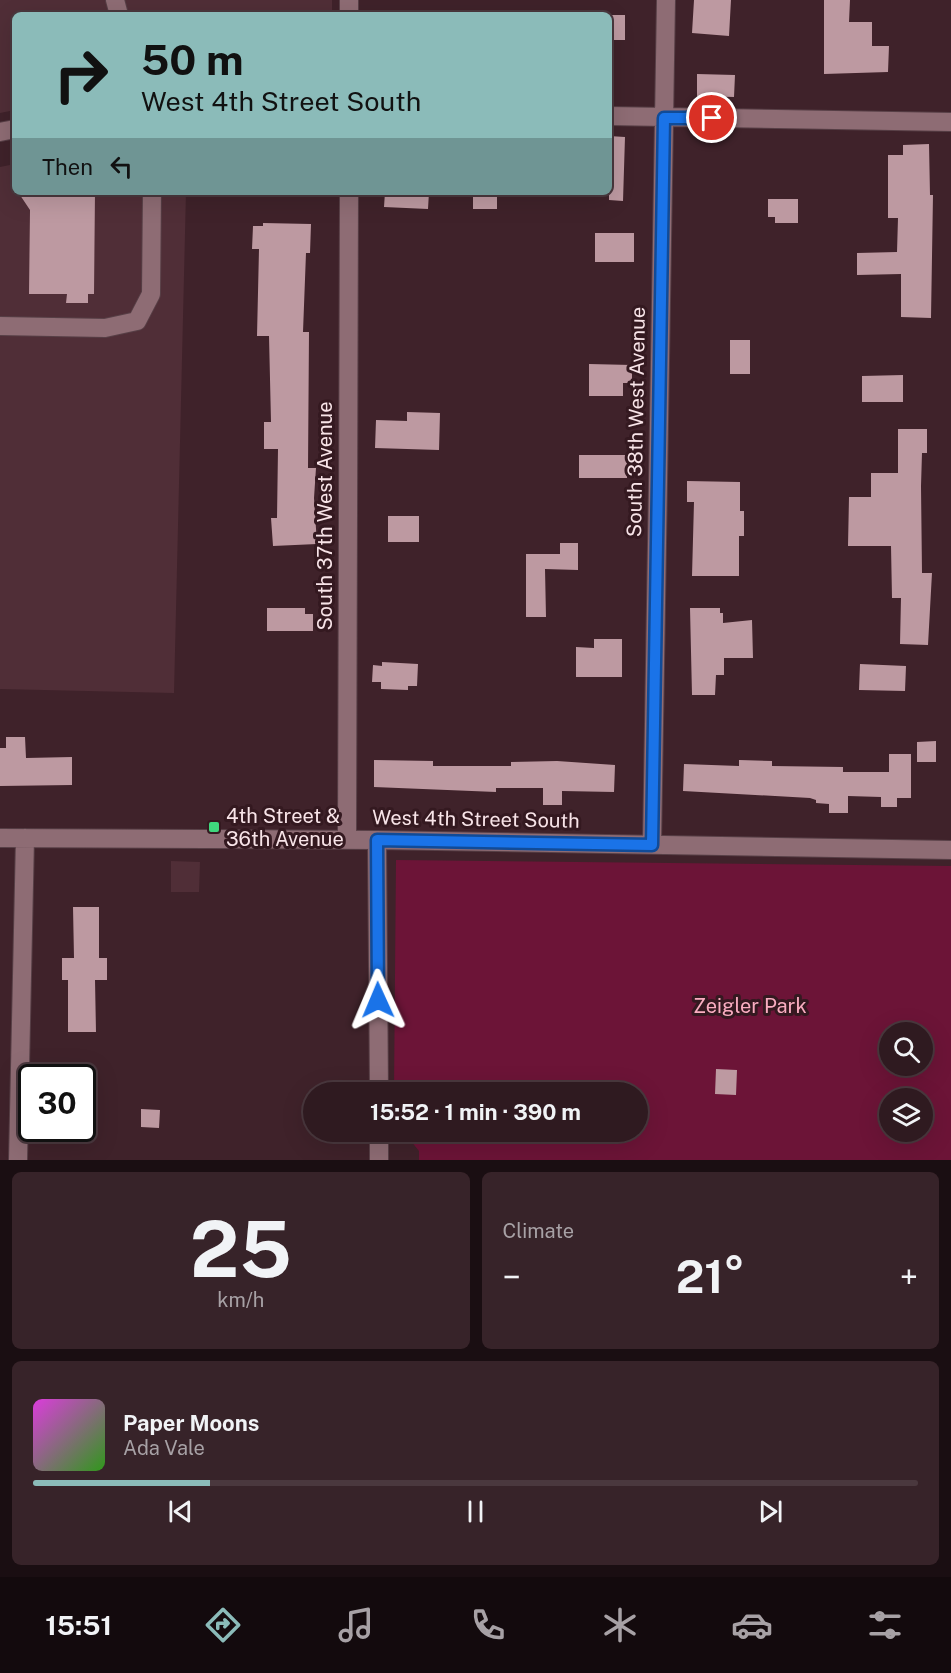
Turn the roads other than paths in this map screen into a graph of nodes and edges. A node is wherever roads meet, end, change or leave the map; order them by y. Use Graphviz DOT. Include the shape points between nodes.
graph roads {
  1 [pos="666,0"];
  2 [pos="612,116"];
  3 [pos="664,118"];
  4 [pos="951,122"];
  5 [pos="152,195"];
  6 [pos="349,195"];
  7 [pos="1,322"];
  8 [pos="0,838"];
  9 [pos="25,838"];
  10 [pos="347,840"];
  11 [pos="377,840"];
  12 [pos="652,845"];
  13 [pos="951,850"];
  14 [pos="379,1082"];
  15 [pos="379,1142"];
  16 [pos="18,1160"];
  17 [pos="379,1160"];
  1 -- 3 [label="street, South 38th West Avenue"];
  2 -- 3 [label="street"];
  3 -- 4 [label="street"];
  3 -- 12 [label="street, South 38th West Avenue"];
  5 -- 7 [label="street" via="151,294 137,321 105,328"];
  6 -- 10 [label="street, South 37th West Avenue"];
  8 -- 9 [label="street, West 4th Street South"];
  9 -- 10 [label="street, West 4th Street South"];
  9 -- 16 [label="street"];
  10 -- 11 [label="street, West 4th Street South"];
  11 -- 12 [label="street, West 4th Street South"];
  11 -- 14 [label="street"];
  12 -- 13 [label="street, West 4th Street South"];
  15 -- 17 [label="street"];
}
